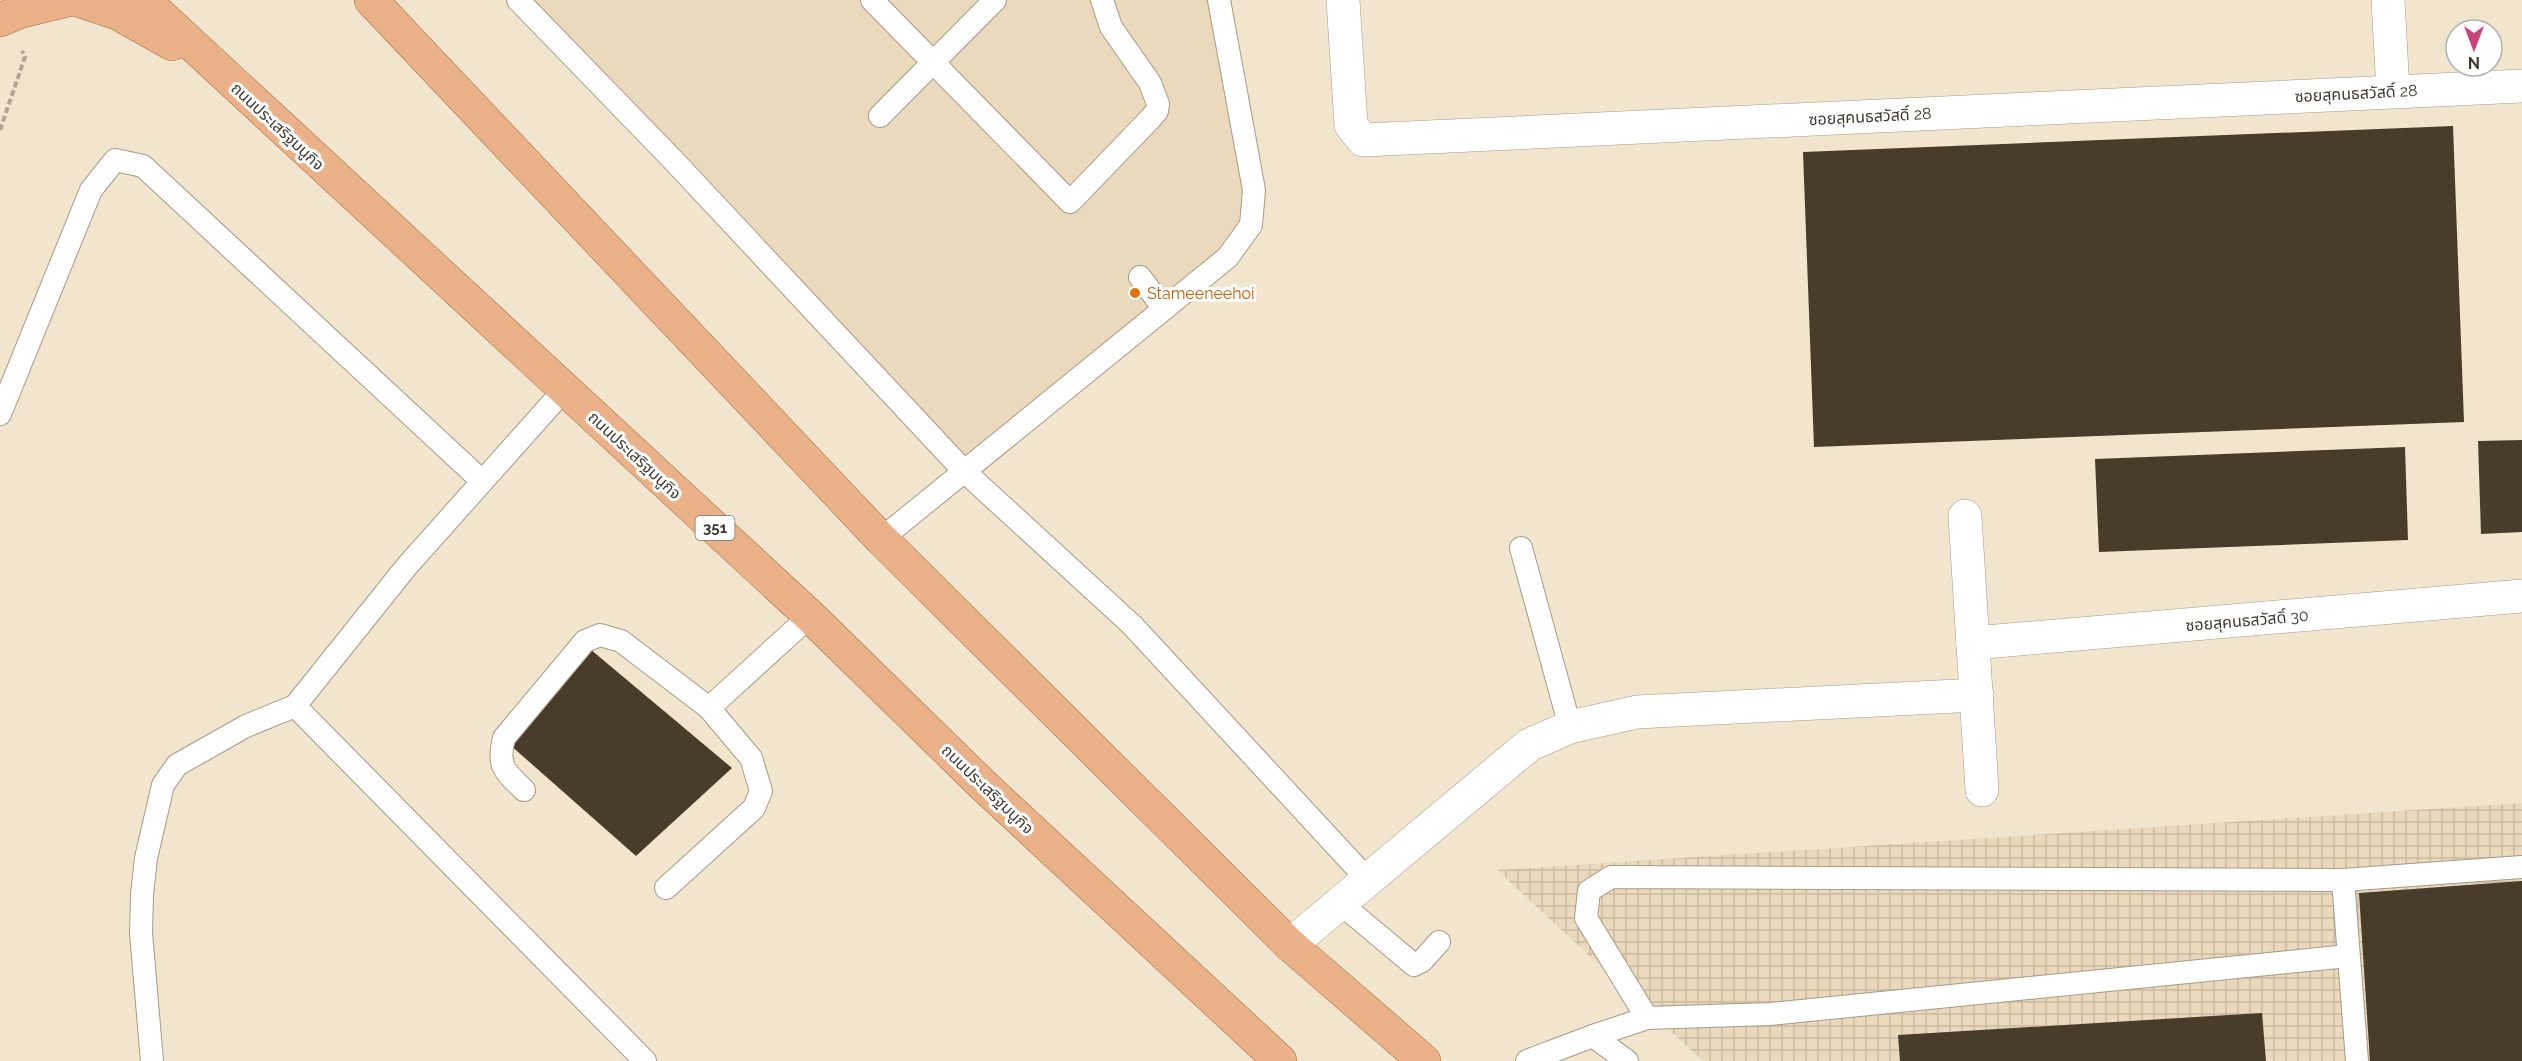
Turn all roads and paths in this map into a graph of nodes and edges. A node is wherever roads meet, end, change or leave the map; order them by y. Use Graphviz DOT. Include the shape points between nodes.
graph roads {
  1 [pos="68,0"];
  2 [pos="78,0"];
  3 [pos="144,0"];
  4 [pos="371,0"];
  5 [pos="518,0"];
  6 [pos="872,0"];
  7 [pos="995,0"];
  8 [pos="1102,0"];
  9 [pos="1220,0"];
  10 [pos="1343,0"];
  11 [pos="2388,0"];
  12 [pos="3,19"];
  13 [pos="933,63"];
  14 [pos="216,68"];
  15 [pos="2522,89"];
  16 [pos="2393,92"];
  17 [pos="880,116"];
  18 [pos="0,130"];
  19 [pos="1140,277"];
  20 [pos="1164,309"];
  21 [pos="564,390"];
  22 [pos="0,414"];
  23 [pos="964,471"];
  24 [pos="482,481"];
  25 [pos="1965,516"];
  26 [pos="881,539"];
  27 [pos="1521,548"];
  28 [pos="2522,596"];
  29 [pos="810,616"];
  30 [pos="1973,643"];
  31 [pos="1977,695"];
  32 [pos="295,706"];
  33 [pos="710,708"];
  34 [pos="1570,727"];
  35 [pos="524,790"];
  36 [pos="1982,790"];
  37 [pos="2522,867"];
  38 [pos="1368,880"];
  39 [pos="2343,880"];
  40 [pos="666,888"];
  41 [pos="1340,903"];
  42 [pos="1439,942"];
  43 [pos="1290,945"];
  44 [pos="2348,956"];
  45 [pos="1647,1018"];
  46 [pos="1593,1036"];
  47 [pos="152,1061"];
  48 [pos="645,1061"];
  49 [pos="1280,1061"];
  50 [pos="1424,1061"];
  51 [pos="1527,1061"];
  52 [pos="1627,1061"];
  53 [pos="2357,1061"];
  1 -- 12 [label="main road"];
  2 -- 14 [label="main road" via="117,13"];
  3 -- 14 [label="main road, ถนนประเสริฐมนูกิจ / 351"];
  4 -- 26 [label="main road"];
  5 -- 23 [label="lane"];
  6 -- 13 [label="lane"];
  7 -- 13 [label="lane"];
  8 -- 13 [label="lane" via="1111,27 1150,83 1158,104 1157,111 1078,208"];
  9 -- 20 [label="lane" via="1254,190 1251,225 1228,257"];
  10 -- 16 [label="street, ซอยสุคนธสวัสดิ์ 28" via="1351,125 1363,140"];
  11 -- 16 [label="street"];
  12 -- 18 [label="path" via="25,57"];
  13 -- 17 [label="lane"];
  14 -- 21 [label="main road, ถนนประเสริฐมนูกิจ / 351"];
  15 -- 16 [label="street, ซอยสุคนธสวัสดิ์ 28"];
  19 -- 20 [label="lane"];
  20 -- 23 [label="lane"];
  21 -- 24 [label="lane"];
  21 -- 29 [label="main road, ถนนประเสริฐมนูกิจ / 351"];
  22 -- 24 [label="lane" via="91,190 115,160 142,166"];
  23 -- 26 [label="lane"];
  23 -- 38 [label="lane" via="1132,626"];
  24 -- 32 [label="lane" via="407,566"];
  25 -- 30 [label="street"];
  26 -- 43 [label="main road"];
  27 -- 34 [label="lane"];
  28 -- 30 [label="street, ซอยสุคนธสวัสดิ์ 30"];
  29 -- 33 [label="lane"];
  29 -- 49 [label="main road, ถนนประเสริฐมนูกิจ / 351" via="984,786"];
  30 -- 31 [label="street"];
  31 -- 34 [label="street" via="1637,712"];
  31 -- 36 [label="street"];
  32 -- 47 [label="lane" via="246,726 177,765 163,785 146,858 142,895 141,933"];
  32 -- 48 [label="lane"];
  33 -- 35 [label="lane" via="621,642 600,635 585,641 504,738 500,756 505,772"];
  33 -- 40 [label="lane" via="751,758 761,791 754,807"];
  34 -- 38 [label="street" via="1529,745"];
  37 -- 39 [label="lane"];
  38 -- 41 [label="street"];
  39 -- 44 [label="lane"];
  39 -- 45 [label="lane" via="1611,877 1589,891 1586,918"];
  41 -- 42 [label="lane" via="1414,964 1422,961"];
  41 -- 43 [label="street"];
  43 -- 50 [label="main road"];
  44 -- 45 [label="lane" via="1770,1014"];
  44 -- 53 [label="lane"];
  45 -- 46 [label="lane"];
  46 -- 51 [label="lane"];
  46 -- 52 [label="lane"];
}
